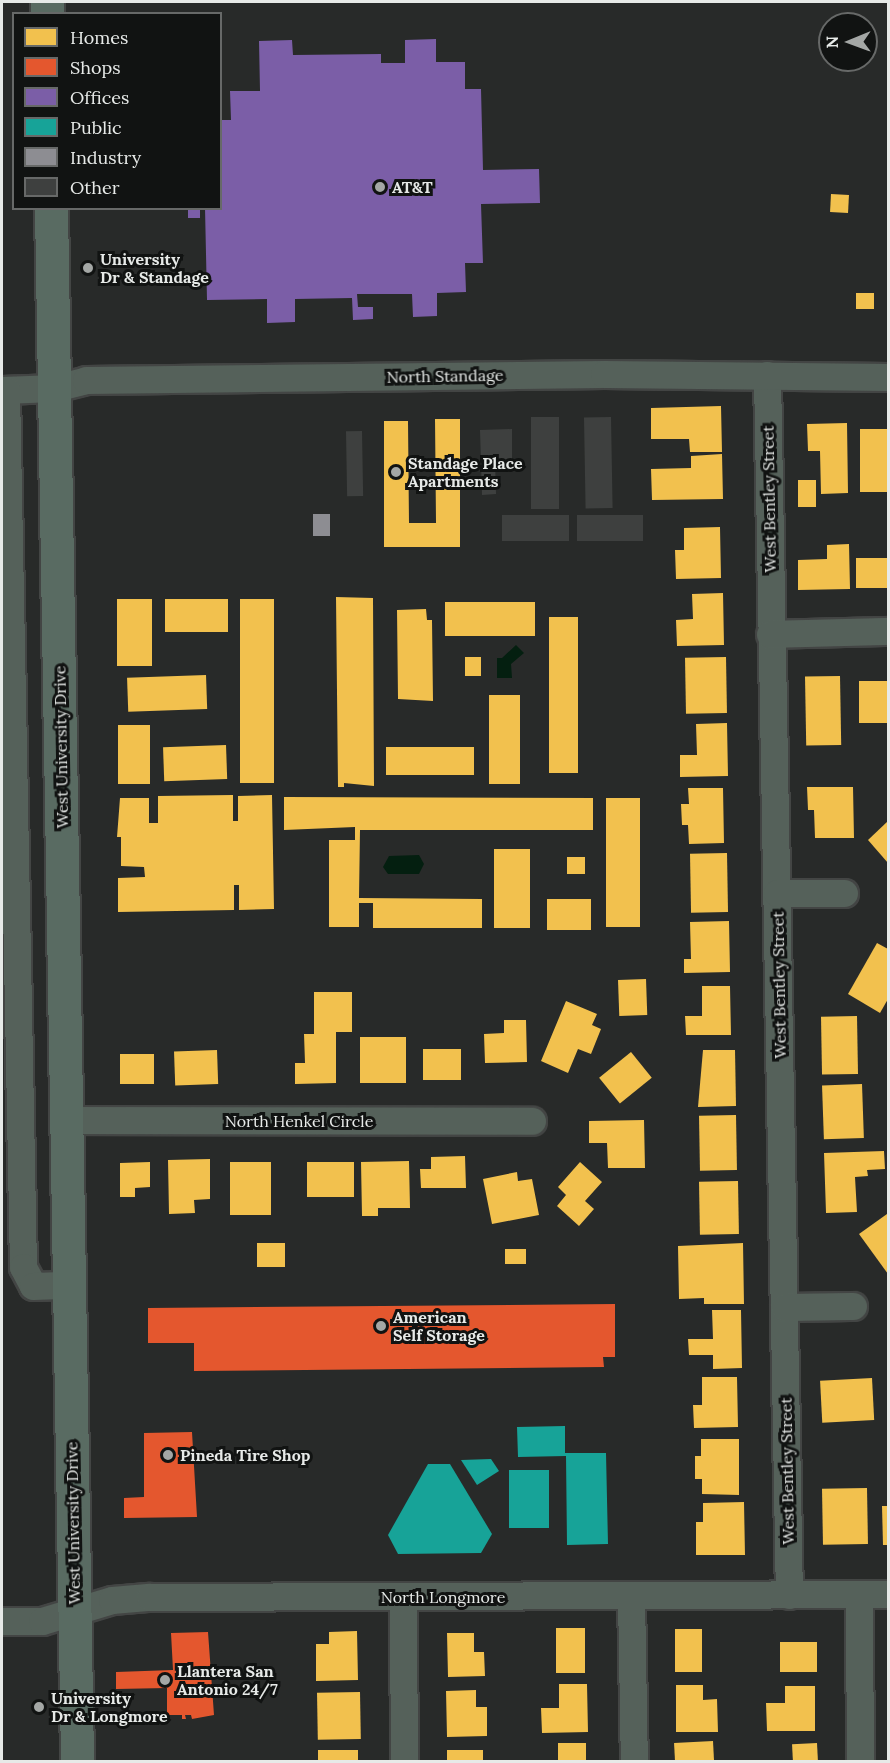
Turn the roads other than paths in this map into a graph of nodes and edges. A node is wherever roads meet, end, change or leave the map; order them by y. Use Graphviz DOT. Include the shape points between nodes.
graph roads {
  1 [pos="51,210"];
  2 [pos="766,375"];
  3 [pos="888,377"];
  4 [pos="55,388"];
  5 [pos="4,390"];
  6 [pos="888,631"];
  7 [pos="770,634"];
  8 [pos="777,893"];
  9 [pos="844,893"];
  10 [pos="67,1120"];
  11 [pos="532,1121"];
  12 [pos="69,1285"];
  13 [pos="784,1306"];
  14 [pos="853,1306"];
  15 [pos="859,1594"];
  16 [pos="888,1594"];
  17 [pos="789,1595"];
  18 [pos="631,1596"];
  19 [pos="403,1597"];
  20 [pos="74,1609"];
  21 [pos="2,1621"];
  22 [pos="77,1761"];
  23 [pos="404,1761"];
  24 [pos="634,1761"];
  25 [pos="860,1761"];
  1 -- 4 [label="main road, West University Drive"];
  2 -- 3 [label="street, North Standage"];
  2 -- 4 [label="street, North Standage" via="86,380"];
  2 -- 7 [label="street, West Bentley Street"];
  4 -- 5 [label="street, North Standage"];
  4 -- 10 [label="main road, West University Drive"];
  5 -- 12 [label="street" via="22,1267 33,1286"];
  6 -- 7 [label="street"];
  7 -- 8 [label="street, West Bentley Street"];
  8 -- 9 [label="street"];
  8 -- 13 [label="street, West Bentley Street"];
  10 -- 11 [label="street, North Henkel Circle"];
  10 -- 12 [label="main road, West University Drive"];
  12 -- 20 [label="main road, West University Drive"];
  13 -- 14 [label="street"];
  13 -- 17 [label="street, West Bentley Street"];
  15 -- 16 [label="street, North Longmore"];
  15 -- 17 [label="street, North Longmore"];
  15 -- 25 [label="street"];
  17 -- 18 [label="street, North Longmore"];
  18 -- 19 [label="street, North Longmore"];
  18 -- 24 [label="street"];
  19 -- 20 [label="street, North Longmore" via="150,1597"];
  19 -- 23 [label="street"];
  20 -- 21 [label="street, North Longmore" via="42,1621"];
  20 -- 22 [label="main road, West University Drive"];
}
